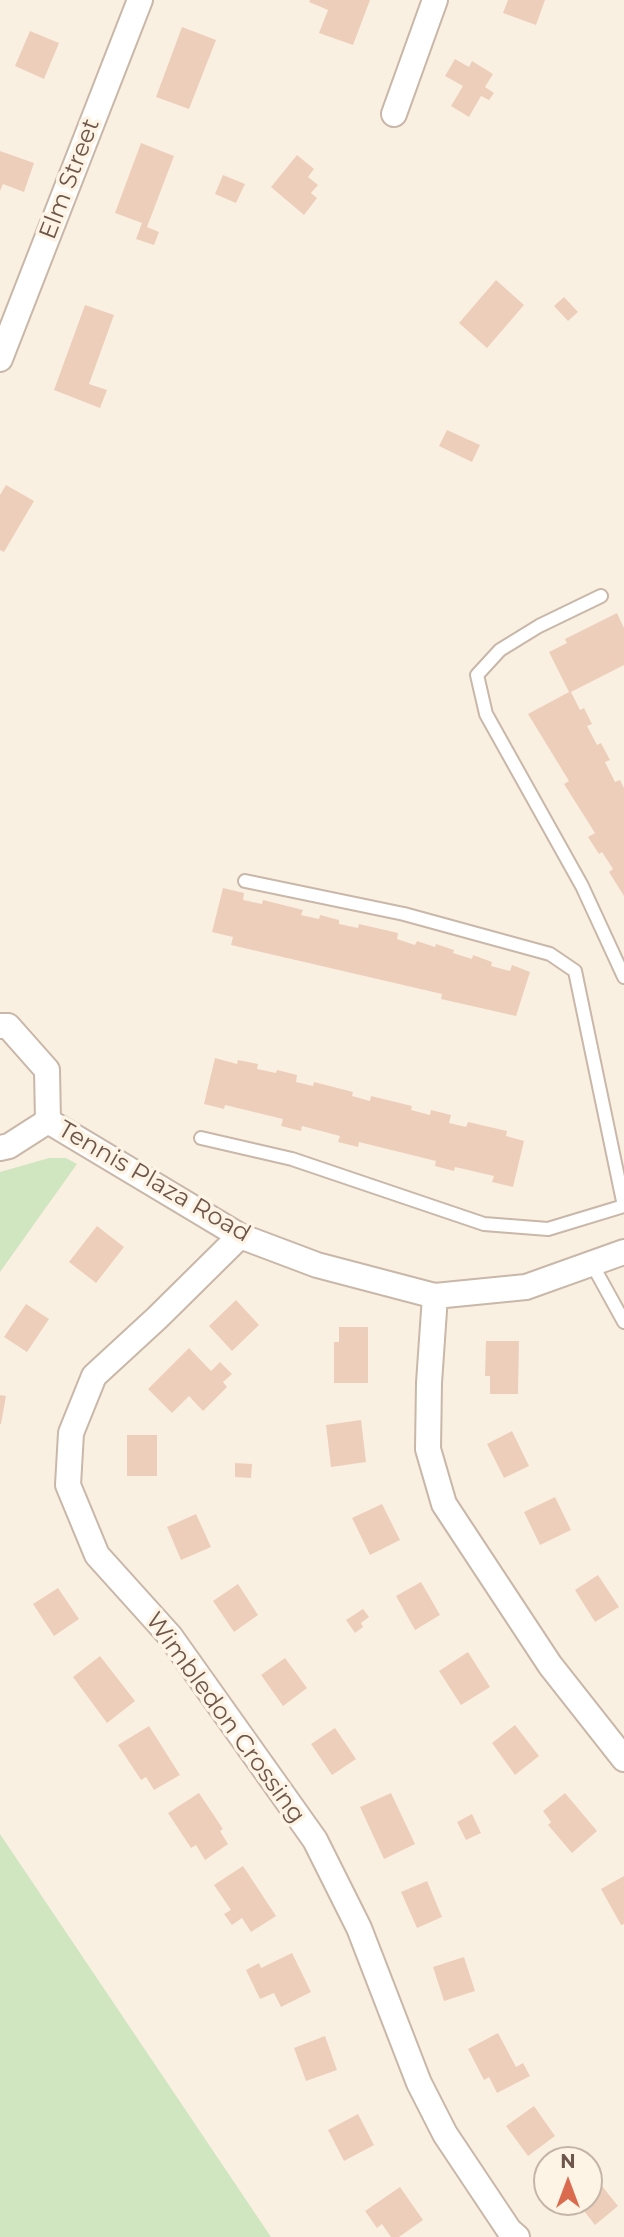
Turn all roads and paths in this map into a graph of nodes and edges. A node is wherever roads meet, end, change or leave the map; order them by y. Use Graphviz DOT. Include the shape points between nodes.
graph roads {
  1 [pos="140,0"];
  2 [pos="435,0"];
  3 [pos="394,114"];
  4 [pos="0,359"];
  5 [pos="601,596"];
  6 [pos="245,881"];
  7 [pos="624,977"];
  8 [pos="0,1026"];
  9 [pos="48,1121"];
  10 [pos="201,1138"];
  11 [pos="0,1148"];
  12 [pos="624,1206"];
  13 [pos="240,1236"];
  14 [pos="624,1252"];
  15 [pos="592,1264"];
  16 [pos="435,1296"];
  17 [pos="624,1322"];
  18 [pos="624,1759"];
  19 [pos="517,2237"];
  1 -- 4 [label="street, Elm Street"];
  2 -- 3 [label="street"];
  5 -- 7 [label="lane" via="500,650 477,675 486,714 582,886"];
  6 -- 12 [label="lane" via="404,914 550,954 575,971"];
  8 -- 9 [label="street, Tennis Plaza Road" via="8,1026 47,1070"];
  9 -- 11 [label="street, Tennis Plaza Road"];
  9 -- 13 [label="street, Tennis Plaza Road"];
  10 -- 12 [label="lane" via="292,1159 484,1224 548,1228"];
  13 -- 16 [label="street, Tennis Plaza Road" via="317,1265"];
  13 -- 19 [label="street, Wimbledon Crossing" via="94,1376 71,1433 68,1485 97,1555 170,1636 315,1840 359,1928 419,2083 445,2134"];
  14 -- 15 [label="street, Tennis Plaza Road"];
  15 -- 16 [label="street, Tennis Plaza Road" via="526,1287"];
  15 -- 17 [label="lane"];
  16 -- 18 [label="street" via="428,1449 444,1504 550,1665"];
}
